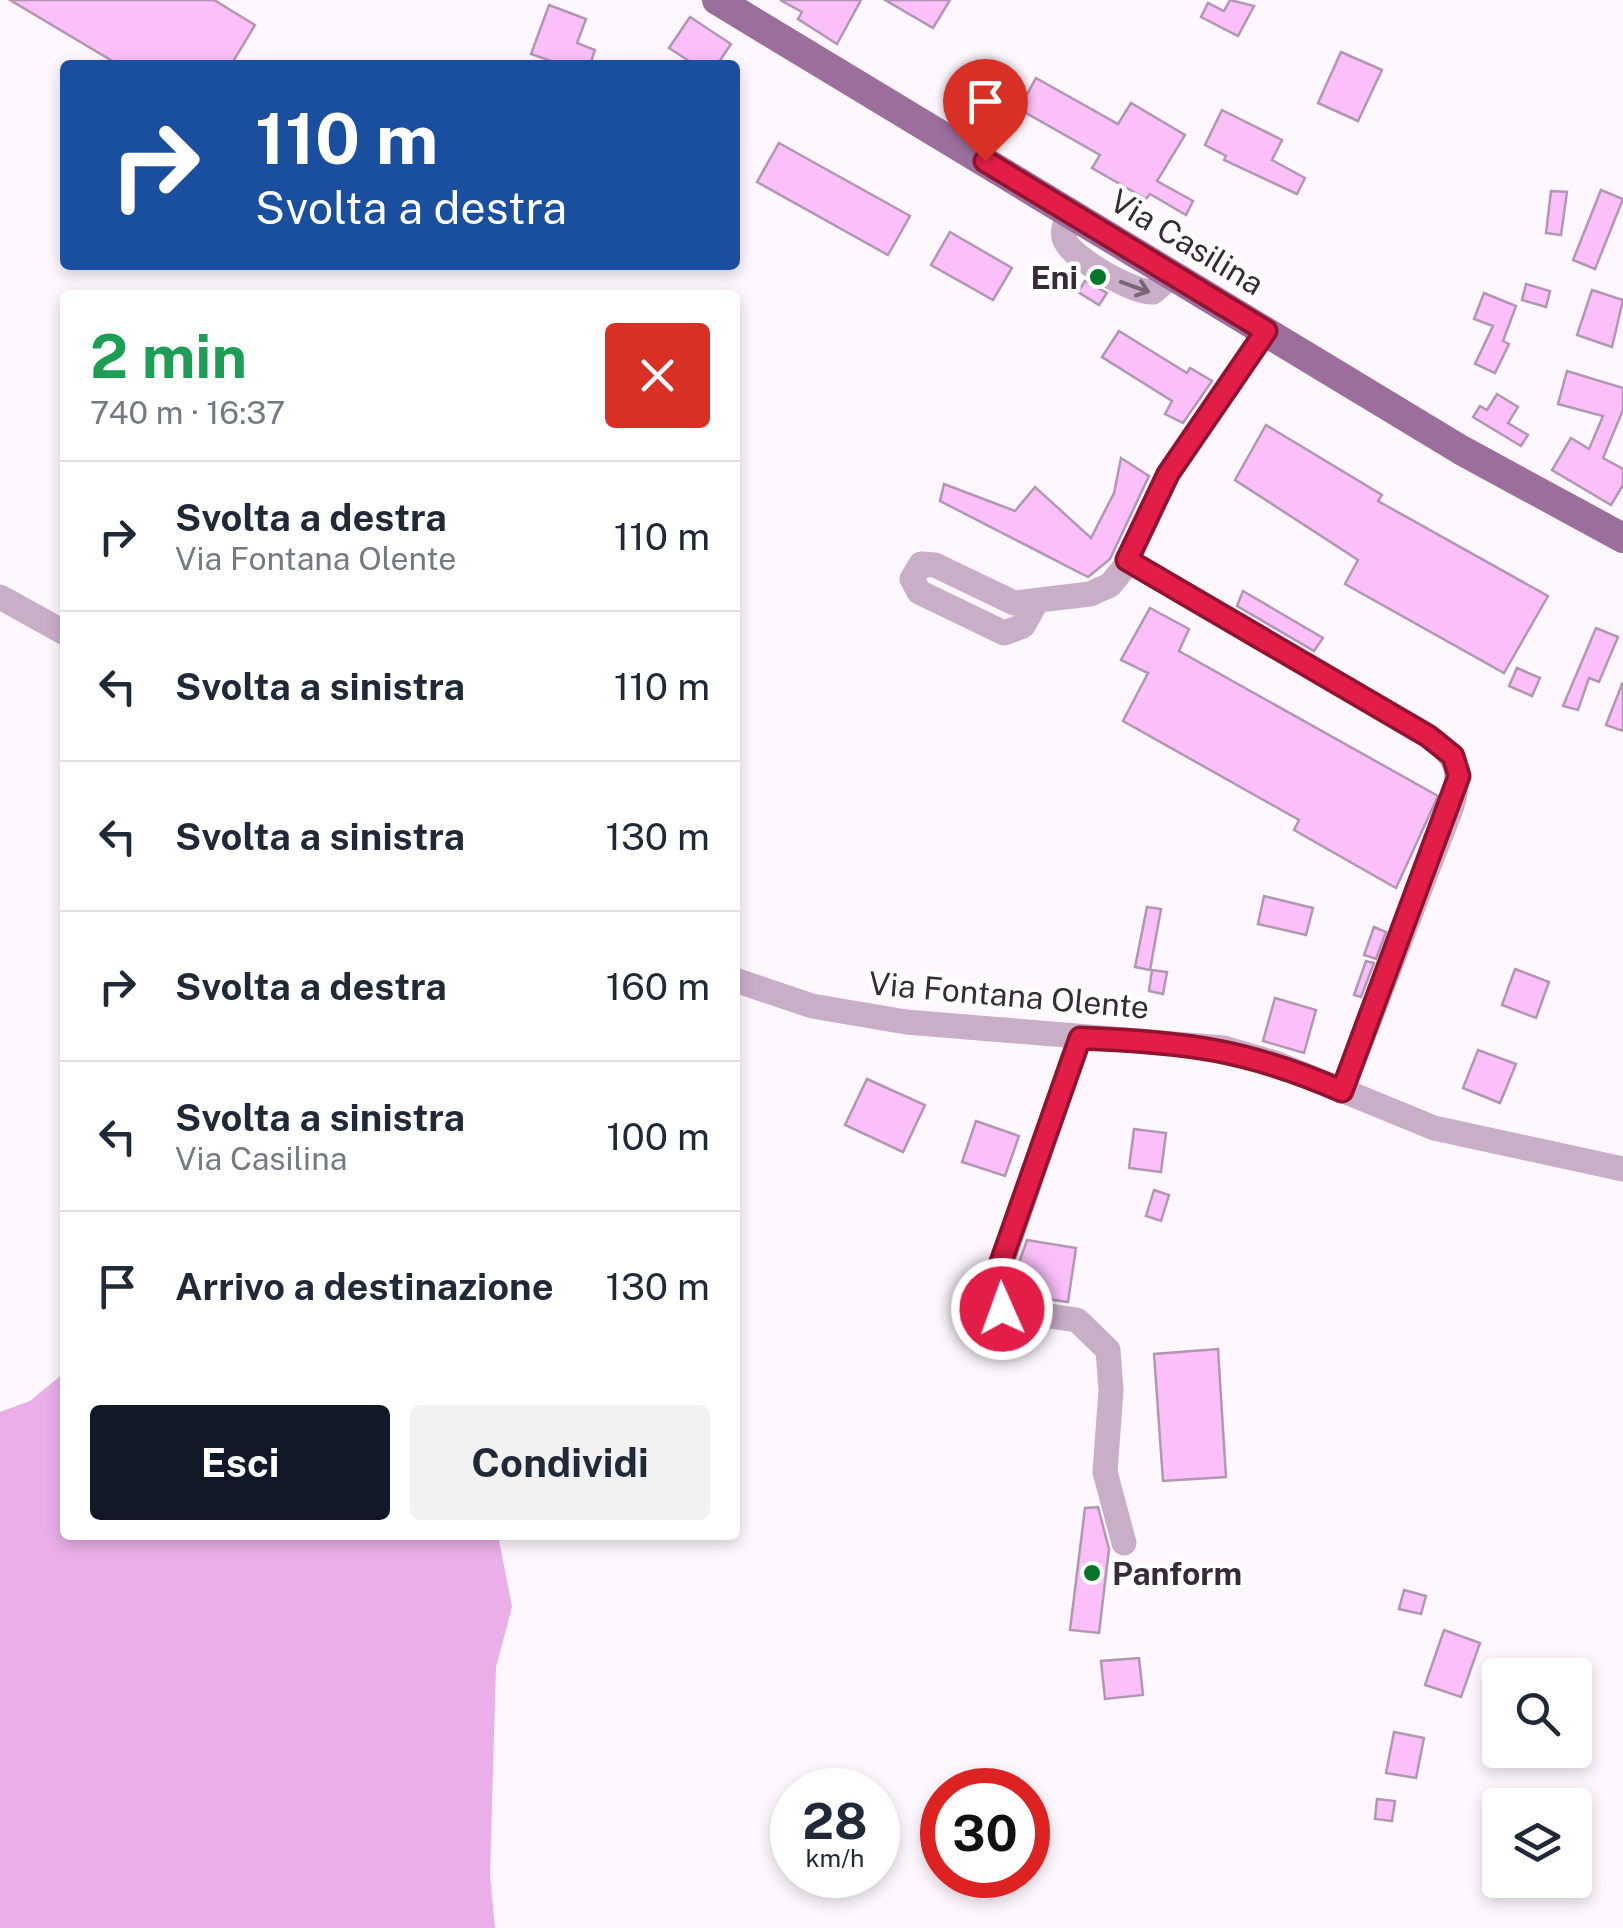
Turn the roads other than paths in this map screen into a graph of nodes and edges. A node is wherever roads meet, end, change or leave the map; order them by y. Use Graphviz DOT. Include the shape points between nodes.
graph roads {
  1 [pos="716,0"];
  2 [pos="1266,331"];
  3 [pos="1623,538"];
  4 [pos="1127,560"];
  5 [pos="0,596"];
  6 [pos="1037,601"];
  7 [pos="60,630"];
  8 [pos="740,982"];
  9 [pos="1080,1038"];
  10 [pos="1342,1091"];
  11 [pos="1623,1169"];
  12 [pos="1124,1543"];
  1 -- 2 [label="main road, Via Casilina"];
  2 -- 3 [label="main road, Via Casilina" via="1461,450"];
  2 -- 4 [label="street" via="1168,474"];
  4 -- 6 [label="street" via="1105,588"];
  4 -- 10 [label="street" via="1428,736 1457,764 1452,806"];
  5 -- 7 [label="street"];
  8 -- 9 [label="street, Via Fontana Olente" via="874,1018"];
  9 -- 10 [label="street, Via Fontana Olente" via="1224,1048"];
  9 -- 12 [label="street" via="993,1289 1002,1309 1077,1320 1108,1350 1105,1472"];
  10 -- 11 [label="street, Via Fontana Olente" via="1434,1128"];
}
